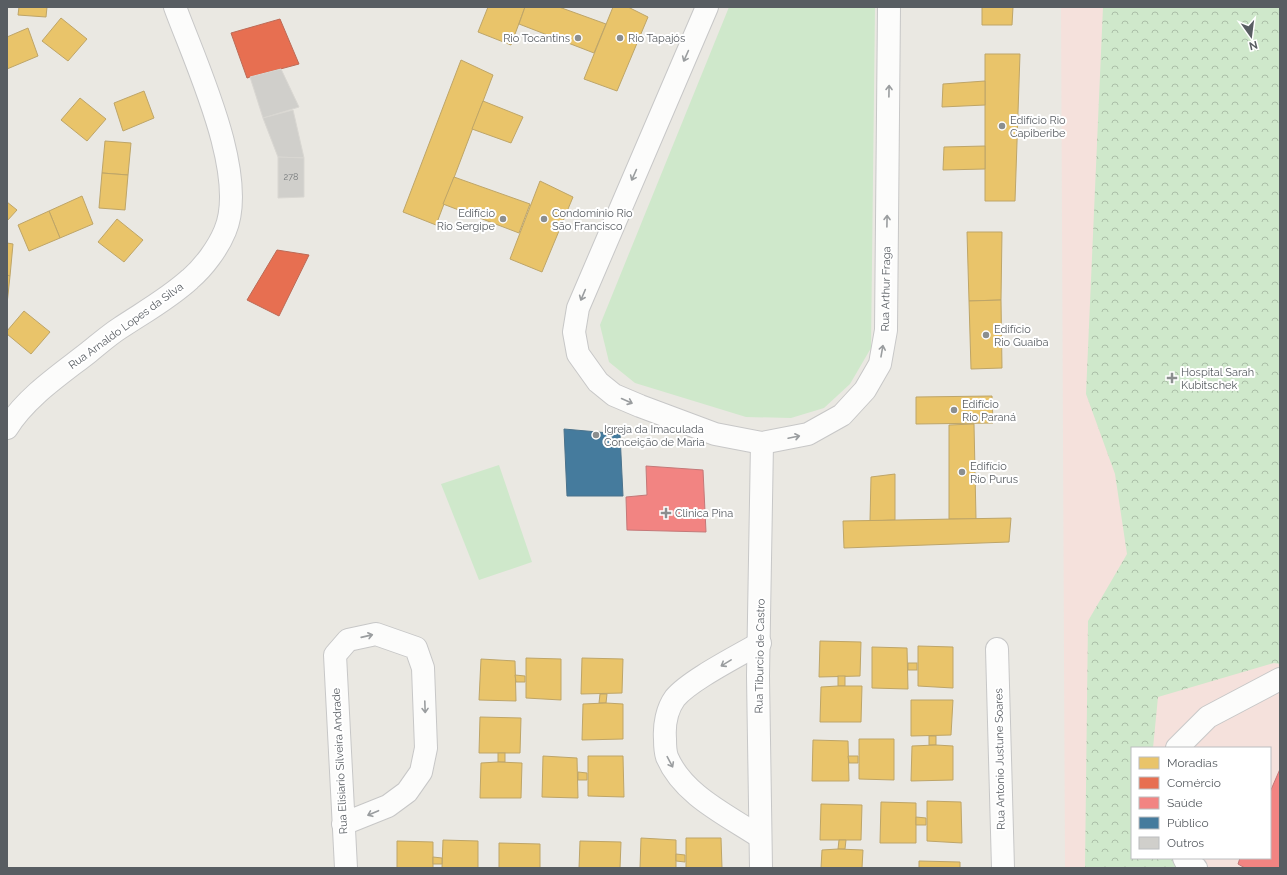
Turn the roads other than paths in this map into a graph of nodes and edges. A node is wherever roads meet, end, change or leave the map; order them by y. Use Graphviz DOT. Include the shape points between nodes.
graph roads {
  1 [pos="175,7"];
  2 [pos="707,7"];
  3 [pos="889,7"];
  4 [pos="7,428"];
  5 [pos="762,443"];
  6 [pos="760,643"];
  7 [pos="997,649"];
  8 [pos="1280,679"];
  9 [pos="1179,747"];
  10 [pos="343,824"];
  11 [pos="760,837"];
  12 [pos="1184,859"];
  13 [pos="346,868"];
  14 [pos="761,868"];
  15 [pos="1003,868"];
  16 [pos="1196,868"];
  1 -- 4 [label="street, Rua Arnaldo Lopes da Silva" via="215,115 226,153 231,179 231,205 226,230 212,254 190,279 162,302 119,328 54,380 12,419"];
  2 -- 5 [label="street, Rua Arthur Fraga, one-way" via="578,308 574,332 578,354 598,382 614,395 715,434"];
  5 -- 3 [label="street, Rua Arthur Fraga, one-way" via="808,434 842,415 865,390 880,364 886,330"];
  5 -- 6 [label="street, Rua Tiburcio de Castro"];
  6 -- 11 [label="street, Rua Tiburcio de Castro"];
  6 -- 11 [label="street, one-way" via="679,694 668,711 664,731 666,755 677,776 693,792"];
  7 -- 15 [label="street, Rua Antonio Justune Soares"];
  8 -- 9 [label="street" via="1208,717"];
  10 -- 10 [label="street, Rua Elisiario Silveira Andrade, one-way" via="334,655 348,640 376,634 416,648 424,668 426,748 421,772 407,792 388,806"];
  10 -- 13 [label="street, Rua Elisiario Silveira Andrade"];
  11 -- 14 [label="street, Rua Tiburcio de Castro"];
  12 -- 16 [label="street" via="1187,864"];
}
